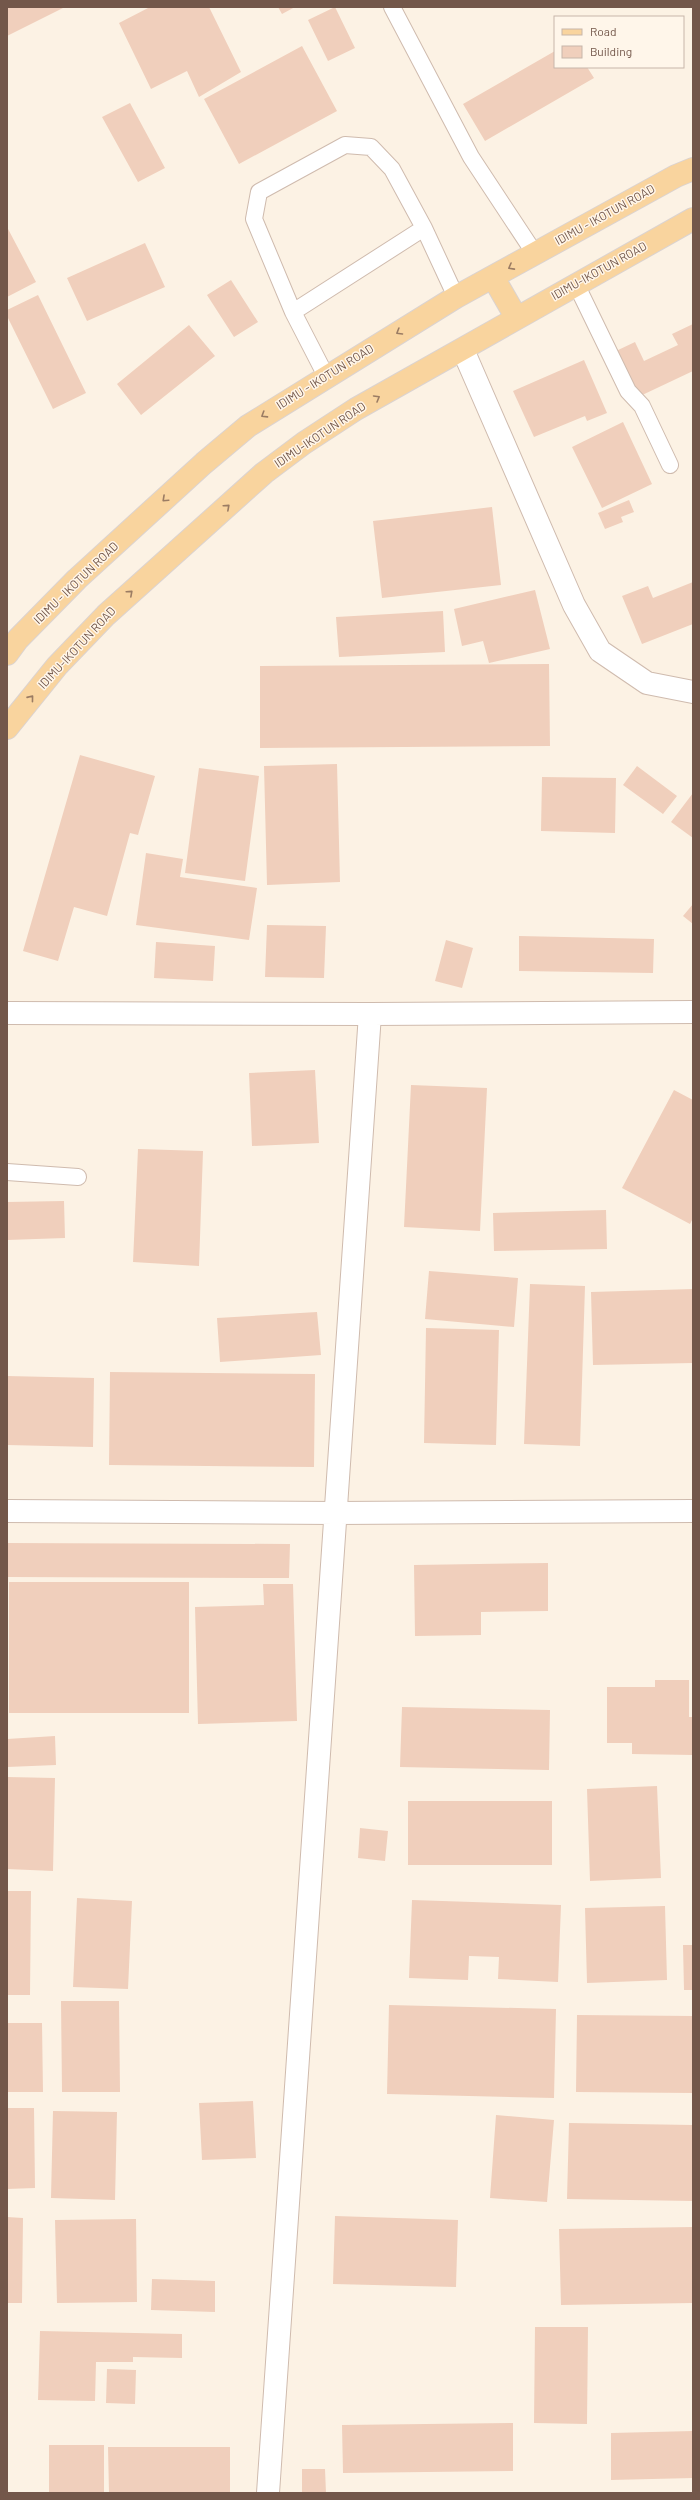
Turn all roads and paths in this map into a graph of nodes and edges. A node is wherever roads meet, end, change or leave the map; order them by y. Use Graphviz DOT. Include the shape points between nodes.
graph roads {
  1 [pos="392,7"];
  2 [pos="693,169"];
  3 [pos="693,218"];
  4 [pos="424,228"];
  5 [pos="535,254"];
  6 [pos="493,277"];
  7 [pos="576,284"];
  8 [pos="456,297"];
  9 [pos="293,312"];
  10 [pos="516,317"];
  11 [pos="463,350"];
  12 [pos="326,376"];
  13 [pos="670,465"];
  14 [pos="7,654"];
  15 [pos="693,692"];
  16 [pos="7,728"];
  17 [pos="693,1012"];
  18 [pos="7,1013"];
  19 [pos="370,1014"];
  20 [pos="7,1172"];
  21 [pos="78,1177"];
  22 [pos="693,1510"];
  23 [pos="7,1511"];
  24 [pos="336,1513"];
  25 [pos="268,2493"];
  1 -- 5 [label="lane" via="471,157"];
  2 -- 5 [label="main road, IDIMU - IKOTUN ROAD"];
  3 -- 7 [label="main road, IDIMU-IKOTUN ROAD"];
  4 -- 8 [label="lane"];
  4 -- 9 [label="lane"];
  4 -- 9 [label="lane" via="392,169 371,147 345,145 259,192 254,219"];
  5 -- 6 [label="main road, IDIMU - IKOTUN ROAD, one-way"];
  6 -- 8 [label="main road, IDIMU - IKOTUN ROAD"];
  6 -- 10 [label="main road"];
  7 -- 10 [label="main road, IDIMU-IKOTUN ROAD"];
  7 -- 13 [label="lane" via="628,391 642,406"];
  8 -- 12 [label="main road, IDIMU - IKOTUN ROAD, one-way"];
  9 -- 12 [label="lane"];
  10 -- 11 [label="main road, IDIMU-IKOTUN ROAD"];
  11 -- 15 [label="street" via="574,606 600,651 647,683"];
  16 -- 11 [label="main road, IDIMU-IKOTUN ROAD, one-way" via="57,666 106,615 264,473 304,443 356,410"];
  12 -- 14 [label="main road, IDIMU - IKOTUN ROAD, one-way" via="248,426 204,463 77,579 18,639"];
  17 -- 19 [label="street"];
  18 -- 19 [label="street"];
  19 -- 24 [label="street"];
  20 -- 21 [label="lane"];
  22 -- 24 [label="street"];
  23 -- 24 [label="street"];
  24 -- 25 [label="street"];
}
